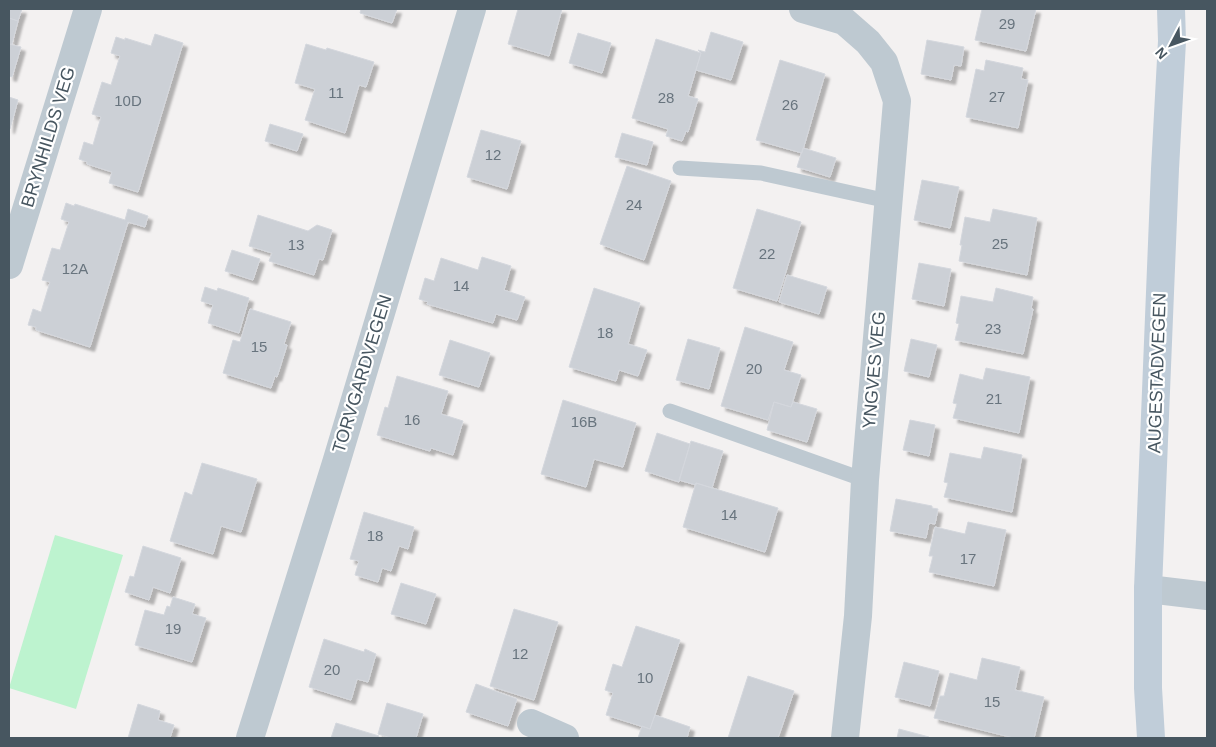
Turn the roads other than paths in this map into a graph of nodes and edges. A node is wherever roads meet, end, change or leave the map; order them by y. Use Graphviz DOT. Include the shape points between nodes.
graph roads {
  1 [pos="88,9"];
  2 [pos="472,9"];
  3 [pos="803,9"];
  4 [pos="1171,9"];
  5 [pos="846,15"];
  6 [pos="680,168"];
  7 [pos="888,201"];
  8 [pos="9,265"];
  9 [pos="670,412"];
  10 [pos="865,480"];
  11 [pos="1148,589"];
  12 [pos="1207,596"];
  13 [pos="531,723"];
  14 [pos="250,738"];
  15 [pos="565,738"];
  16 [pos="845,738"];
  17 [pos="1151,738"];
  1 -- 8 [label="street, BRYNHILDS VEG"];
  2 -- 14 [label="street, TORVGARDVEGEN"];
  3 -- 5 [label="street, YNGVES VEG"];
  4 -- 11 [label="main road, AUGESTADVEGEN"];
  5 -- 7 [label="street, YNGVES VEG" via="884,62 897,101"];
  6 -- 7 [label="lane" via="761,173"];
  7 -- 10 [label="street, YNGVES VEG"];
  9 -- 10 [label="lane"];
  10 -- 16 [label="street, YNGVES VEG" via="858,616"];
  11 -- 12 [label="street"];
  11 -- 17 [label="main road, AUGESTADVEGEN"];
  13 -- 15 [label="street"];
}
